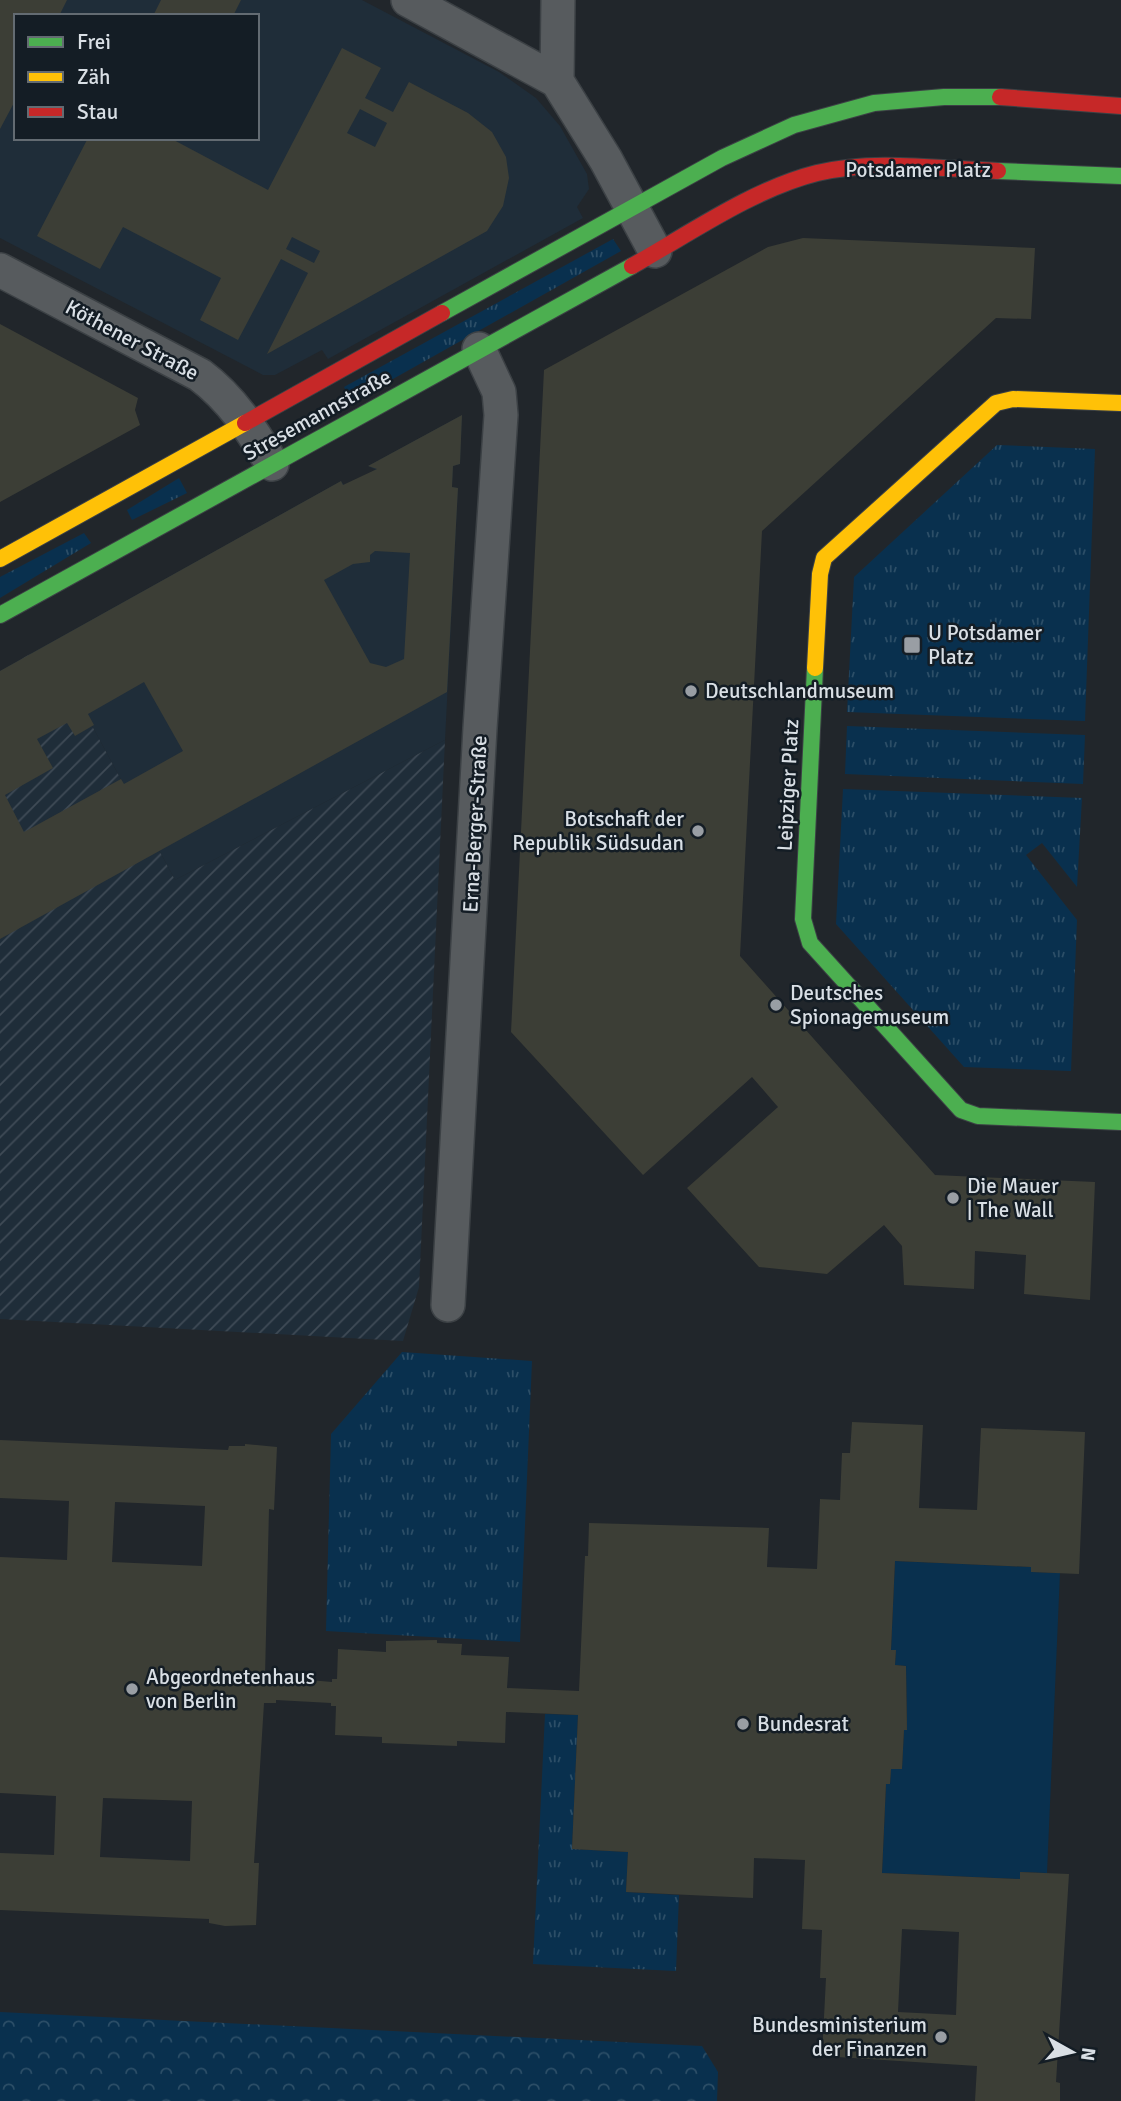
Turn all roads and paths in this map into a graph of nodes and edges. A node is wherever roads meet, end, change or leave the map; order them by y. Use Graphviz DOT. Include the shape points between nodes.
graph roads {
  1 [pos="408,0"];
  2 [pos="558,0"];
  3 [pos="557,81"];
  4 [pos="1121,106"];
  5 [pos="1121,176"];
  6 [pos="632,209"];
  7 [pos="655,251"];
  8 [pos="0,270"];
  9 [pos="479,349"];
  10 [pos="1121,402"];
  11 [pos="247,423"];
  12 [pos="272,464"];
  13 [pos="0,559"];
  14 [pos="0,615"];
  15 [pos="1121,1122"];
  16 [pos="448,1305"];
  1 -- 3 [label="street"];
  2 -- 3 [label="street"];
  3 -- 6 [label="street"];
  4 -- 6 [label="main road" via="929,97 866,104 767,136"];
  5 -- 7 [label="main road, Potsdamer Platz" via="892,166 841,169 777,186"];
  6 -- 7 [label="street"];
  6 -- 11 [label="main road, Stresemannstraße"];
  7 -- 9 [label="main road, Stresemannstraße"];
  8 -- 11 [label="street, Köthener Straße" via="200,375 220,390"];
  9 -- 12 [label="main road, Stresemannstraße"];
  9 -- 16 [label="street, Erna-Berger-Straße" via="499,392 501,415"];
  10 -- 15 [label="main road, Leipziger Platz" via="996,402 824,558 803,919 810,943 961,1110 978,1116"];
  11 -- 12 [label="street, Köthener Straße"];
  11 -- 13 [label="main road, Stresemannstraße" via="100,511"];
  12 -- 14 [label="main road, Stresemannstraße" via="118,543"];
}
